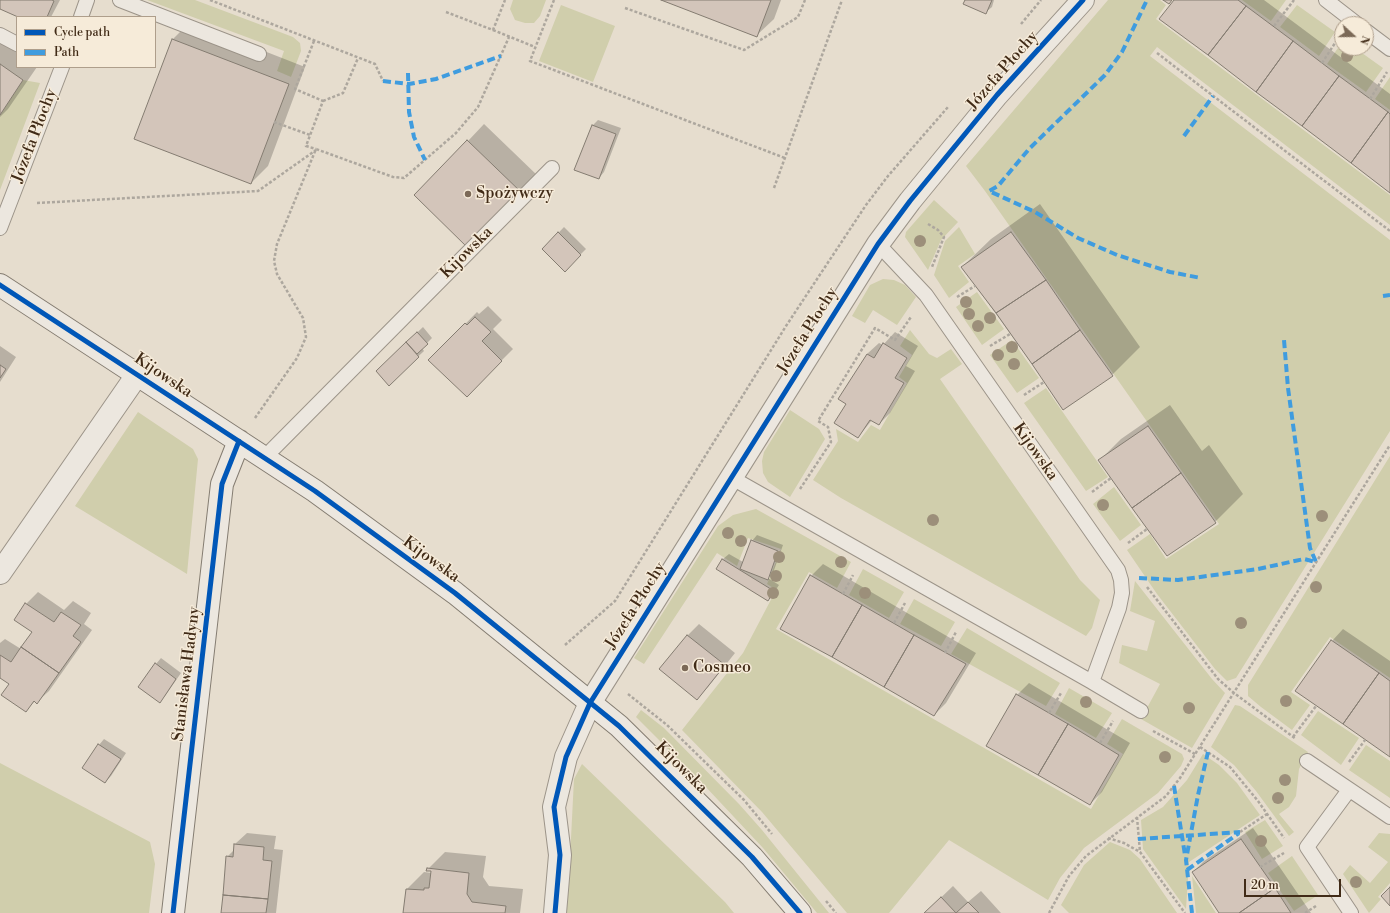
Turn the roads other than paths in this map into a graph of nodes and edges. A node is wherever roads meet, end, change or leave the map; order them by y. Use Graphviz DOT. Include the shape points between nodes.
graph roads {
  1 [pos="88,0"];
  2 [pos="120,0"];
  3 [pos="1083,0"];
  4 [pos="1326,0"];
  5 [pos="81,16"];
  6 [pos="1347,16"];
  7 [pos="0,35"];
  8 [pos="1374,37"];
  9 [pos="16,43"];
  10 [pos="1390,49"];
  11 [pos="259,54"];
  12 [pos="62,68"];
  13 [pos="552,168"];
  14 [pos="0,228"];
  15 [pos="878,244"];
  16 [pos="0,285"];
  17 [pos="137,374"];
  18 [pos="239,441"];
  19 [pos="264,458"];
  20 [pos="732,478"];
  21 [pos="0,573"];
  22 [pos="1092,682"];
  23 [pos="590,703"];
  24 [pos="1141,710"];
  25 [pos="1307,761"];
  26 [pos="1349,790"];
  27 [pos="1390,817"];
  28 [pos="173,913"];
  29 [pos="555,913"];
  30 [pos="800,913"];
  31 [pos="1351,913"];
  1 -- 5 [label="lane"];
  2 -- 11 [label="lane"];
  3 -- 15 [label="street, Józefa Płochy" via="998,95"];
  4 -- 6 [label="lane"];
  7 -- 9 [label="lane"];
  8 -- 10 [label="lane"];
  12 -- 14 [label="lane, Józefa Płochy"];
  13 -- 19 [label="lane, Kijowska"];
  15 -- 20 [label="street, Józefa Płochy"];
  15 -- 22 [label="lane, Kijowska" via="926,295 1118,570 1122,593 1119,608"];
  16 -- 17 [label="street, Kijowska"];
  17 -- 18 [label="street, Kijowska"];
  17 -- 21 [label="street, Kijowska"];
  18 -- 19 [label="street, Kijowska"];
  18 -- 28 [label="street, Stanisława Hadyny" via="222,484"];
  19 -- 23 [label="street, Kijowska" via="315,491 455,593"];
  20 -- 22 [label="lane"];
  20 -- 23 [label="street, Józefa Płochy"];
  22 -- 24 [label="lane"];
  23 -- 29 [label="street, Józefa Płochy" via="566,757 554,807 560,855"];
  23 -- 30 [label="street, Kijowska" via="619,726 752,857"];
  25 -- 26 [label="lane"];
  26 -- 27 [label="lane"];
  26 -- 31 [label="lane" via="1307,847"];
}
